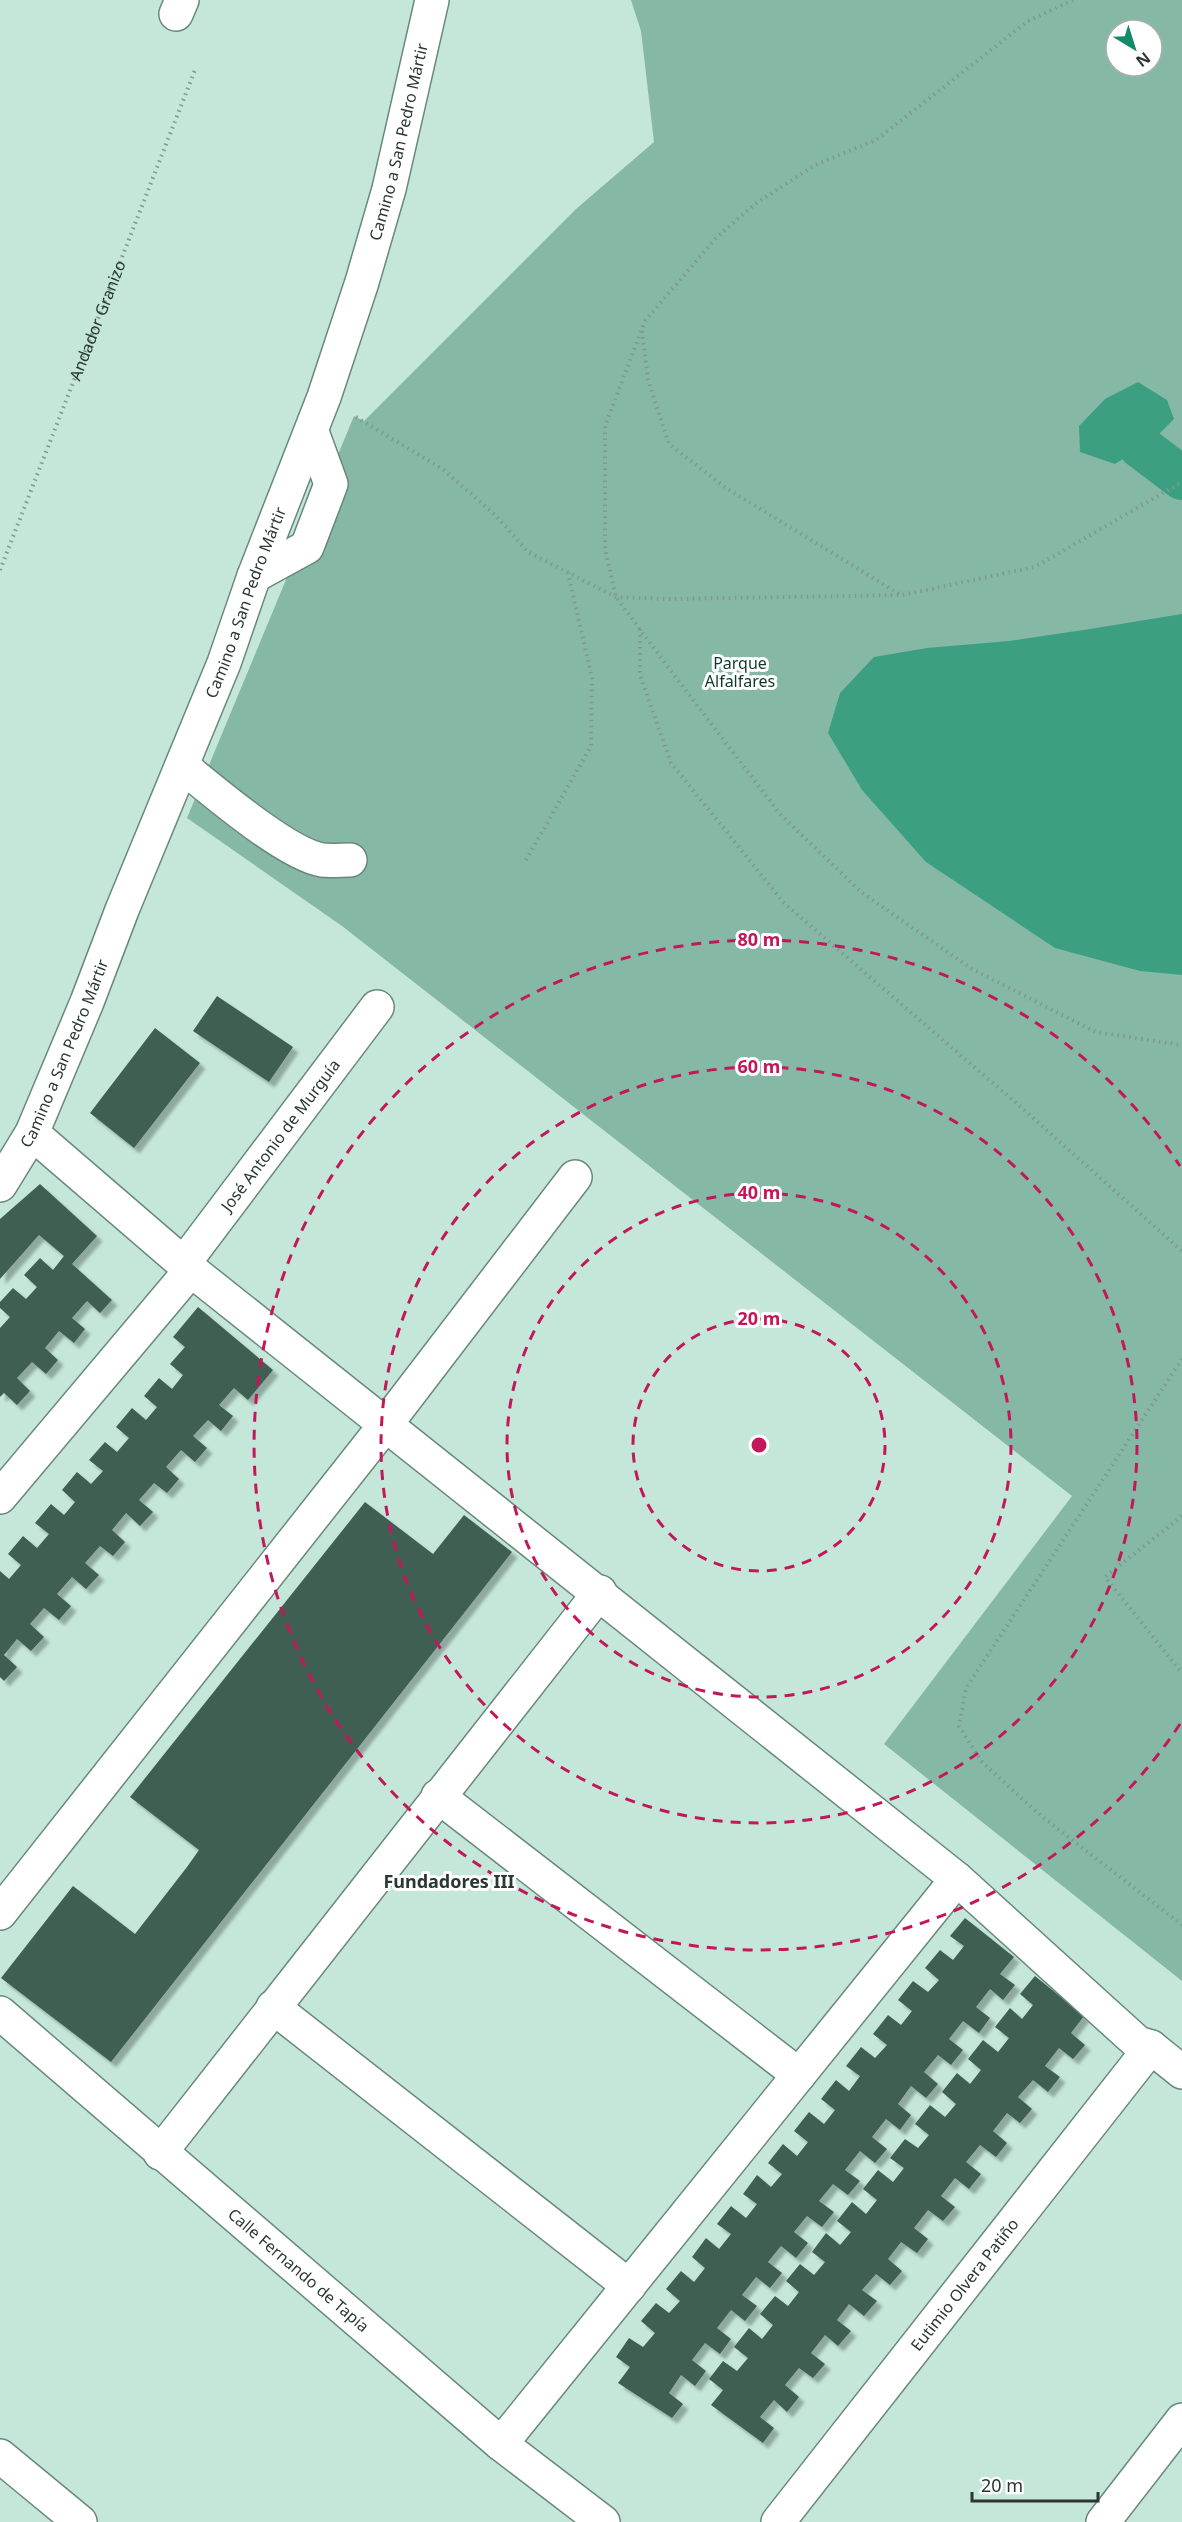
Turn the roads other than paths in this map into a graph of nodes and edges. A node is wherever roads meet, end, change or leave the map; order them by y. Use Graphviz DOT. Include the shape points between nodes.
graph roads {
  1 [pos="432,0"];
  2 [pos="182,766"];
  3 [pos="350,860"];
  4 [pos="377,1006"];
  5 [pos="32,1133"];
  6 [pos="574,1177"];
  7 [pos="0,1185"];
  8 [pos="188,1266"];
  9 [pos="386,1424"];
  10 [pos="0,1497"];
  11 [pos="600,1592"];
  12 [pos="438,1796"];
  13 [pos="957,1879"];
  14 [pos="0,1913"];
  15 [pos="273,2007"];
  16 [pos="0,2013"];
  17 [pos="1151,2047"];
  18 [pos="1182,2072"];
  19 [pos="799,2075"];
  20 [pos="160,2153"];
  21 [pos="629,2286"];
  22 [pos="1182,2420"];
  23 [pos="501,2444"];
  24 [pos="0,2456"];
  25 [pos="80,2522"];
  26 [pos="603,2522"];
  27 [pos="778,2522"];
  28 [pos="1103,2522"];
  1 -- 2 [label="street, Camino a San Pedro Mártir" via="389,189 362,282 312,432"];
  2 -- 3 [label="street" via="299,852 321,860"];
  2 -- 5 [label="street, Camino a San Pedro Mártir"];
  4 -- 8 [label="street, José Antonio de Murguía"];
  5 -- 7 [label="street, Camino a San Pedro Mártir"];
  5 -- 8 [label="street"];
  6 -- 9 [label="street"];
  8 -- 9 [label="street"];
  8 -- 10 [label="street, José Antonio de Murguía"];
  9 -- 11 [label="street"];
  9 -- 14 [label="street"];
  11 -- 12 [label="street"];
  11 -- 13 [label="street"];
  12 -- 15 [label="street"];
  12 -- 19 [label="street"];
  13 -- 17 [label="street" via="1138,2043"];
  13 -- 19 [label="street"];
  15 -- 20 [label="street"];
  15 -- 21 [label="street"];
  16 -- 20 [label="street, Calle Fernando de Tapía"];
  17 -- 18 [label="street"];
  17 -- 27 [label="street, Eutimio Olvera Patiño"];
  19 -- 21 [label="street"];
  20 -- 23 [label="street, Calle Fernando de Tapía"];
  21 -- 23 [label="street"];
  22 -- 28 [label="street"];
  23 -- 26 [label="street, Calle Fernando de Tapía"];
  24 -- 25 [label="street"];
}
